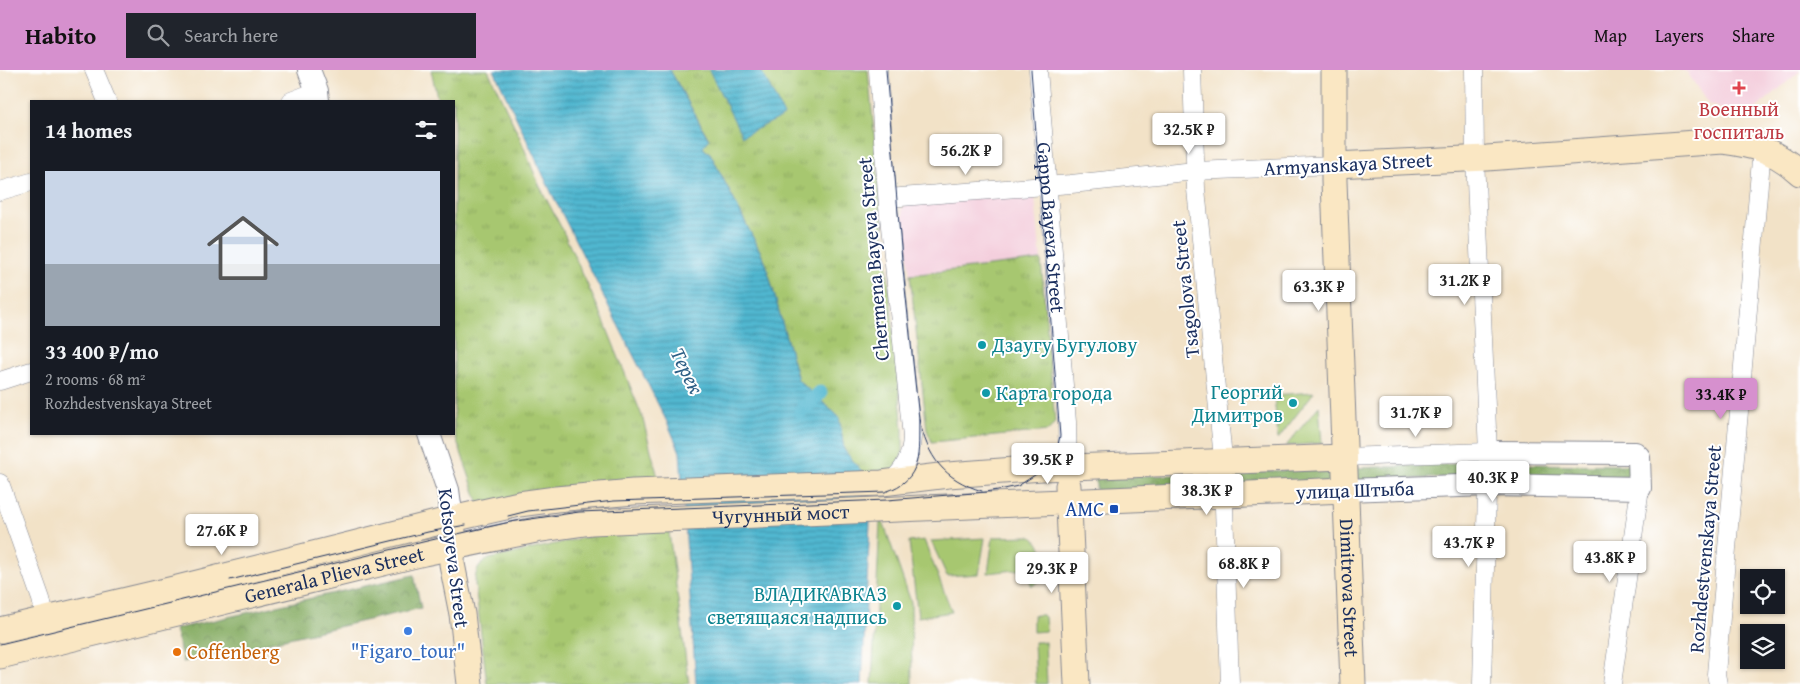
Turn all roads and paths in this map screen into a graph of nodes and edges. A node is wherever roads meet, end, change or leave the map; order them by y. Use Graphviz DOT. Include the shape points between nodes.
graph roads {
  1 [pos="94,70"];
  2 [pos="310,70"];
  3 [pos="878,70"];
  4 [pos="1038,70"];
  5 [pos="1192,70"];
  6 [pos="1334,70"];
  7 [pos="1474,70"];
  8 [pos="317,96"];
  9 [pos="107,100"];
  10 [pos="296,100"];
  11 [pos="1762,148"];
  12 [pos="1475,158"];
  13 [pos="1334,165"];
  14 [pos="1195,171"];
  15 [pos="1800,173"];
  16 [pos="30,182"];
  17 [pos="1048,186"];
  18 [pos="0,191"];
  19 [pos="888,198"];
  20 [pos="30,371"];
  21 [pos="0,381"];
  22 [pos="429,435"];
  23 [pos="1488,452"];
  24 [pos="1344,457"];
  25 [pos="1223,462"];
  26 [pos="1068,468"];
  27 [pos="886,482"];
  28 [pos="0,483"];
  29 [pos="1488,485"];
  30 [pos="1640,488"];
  31 [pos="1345,490"];
  32 [pos="668,492"];
  33 [pos="1225,496"];
  34 [pos="1067,502"];
  35 [pos="452,519"];
  36 [pos="672,519"];
  37 [pos="453,548"];
  38 [pos="45,619"];
  39 [pos="0,630"];
  40 [pos="50,644"];
  41 [pos="0,656"];
  42 [pos="470,684"];
  43 [pos="1077,684"];
  44 [pos="1230,684"];
  45 [pos="1353,684"];
  46 [pos="1482,684"];
  47 [pos="1612,684"];
  48 [pos="1718,684"];
  1 -- 9 [label="street"];
  2 -- 8 [label="street"];
  3 -- 19 [label="street, Chermena Bayeva Street"];
  4 -- 17 [label="street, Gappo Bayeva Street"];
  5 -- 14 [label="street, Tsagolova Street"];
  6 -- 13 [label="main road, Dimitrova Street"];
  7 -- 12 [label="street"];
  8 -- 10 [label="street"];
  11 -- 12 [label="main road, Armyanskaya Street" via="1723,141"];
  11 -- 15 [label="main road, Armyanskaya Street" via="1785,160"];
  11 -- 48 [label="street, Rozhdestvenskaya Street" via="1716,674"];
  12 -- 13 [label="main road, Armyanskaya Street"];
  12 -- 23 [label="street"];
  13 -- 14 [label="street, Armyanskaya Street"];
  13 -- 24 [label="main road, Dimitrova Street"];
  14 -- 17 [label="street, Armyanskaya Street"];
  14 -- 25 [label="street, Tsagolova Street"];
  16 -- 18 [label="street"];
  17 -- 19 [label="street, Armyanskaya Street"];
  17 -- 26 [label="street, Gappo Bayeva Street"];
  19 -- 27 [label="street, Chermena Bayeva Street" via="911,445 902,472"];
  20 -- 21 [label="street"];
  22 -- 35 [label="street, Kotsoyeva Street" via="448,490"];
  23 -- 24 [label="street, улица Штыба"];
  23 -- 29 [label="street"];
  23 -- 30 [label="street, улица Штыба" via="1635,453 1639,457"];
  24 -- 25 [label="main road, улица Штыба"];
  24 -- 31 [label="main road, Dimitrova Street"];
  25 -- 26 [label="main road, улица Штыба"];
  25 -- 33 [label="street, Tsagolova Street"];
  26 -- 27 [label="main road, Чугунный мост"];
  26 -- 34 [label="main road, Gappo Bayeva Street"];
  27 -- 32 [label="main road, Чугунный мост"];
  28 -- 38 [label="street"];
  29 -- 30 [label="street, улица Штыба"];
  29 -- 31 [label="street, улица Штыба"];
  29 -- 46 [label="street"];
  30 -- 47 [label="street"];
  31 -- 33 [label="main road, улица Штыба"];
  31 -- 45 [label="main road, Dimitrova Street"];
  32 -- 35 [label="main road, Generala Plieva Street" via="596,494 519,504"];
  33 -- 34 [label="main road, улица Штыба"];
  33 -- 44 [label="street, Tsagolova Street"];
  34 -- 36 [label="main road, Чугунный мост"];
  34 -- 43 [label="main road, Gappo Bayeva Street"];
  35 -- 37 [label="main road, Kotsoyeva Street"];
  35 -- 38 [label="main road, Generala Plieva Street"];
  36 -- 37 [label="main road, Generala Plieva Street" via="592,522"];
  37 -- 40 [label="main road, Generala Plieva Street"];
  37 -- 42 [label="main road, Kotsoyeva Street" via="452,564"];
  38 -- 39 [label="main road, Generala Plieva Street"];
  38 -- 40 [label="street"];
  40 -- 41 [label="main road, Generala Plieva Street"];
}
